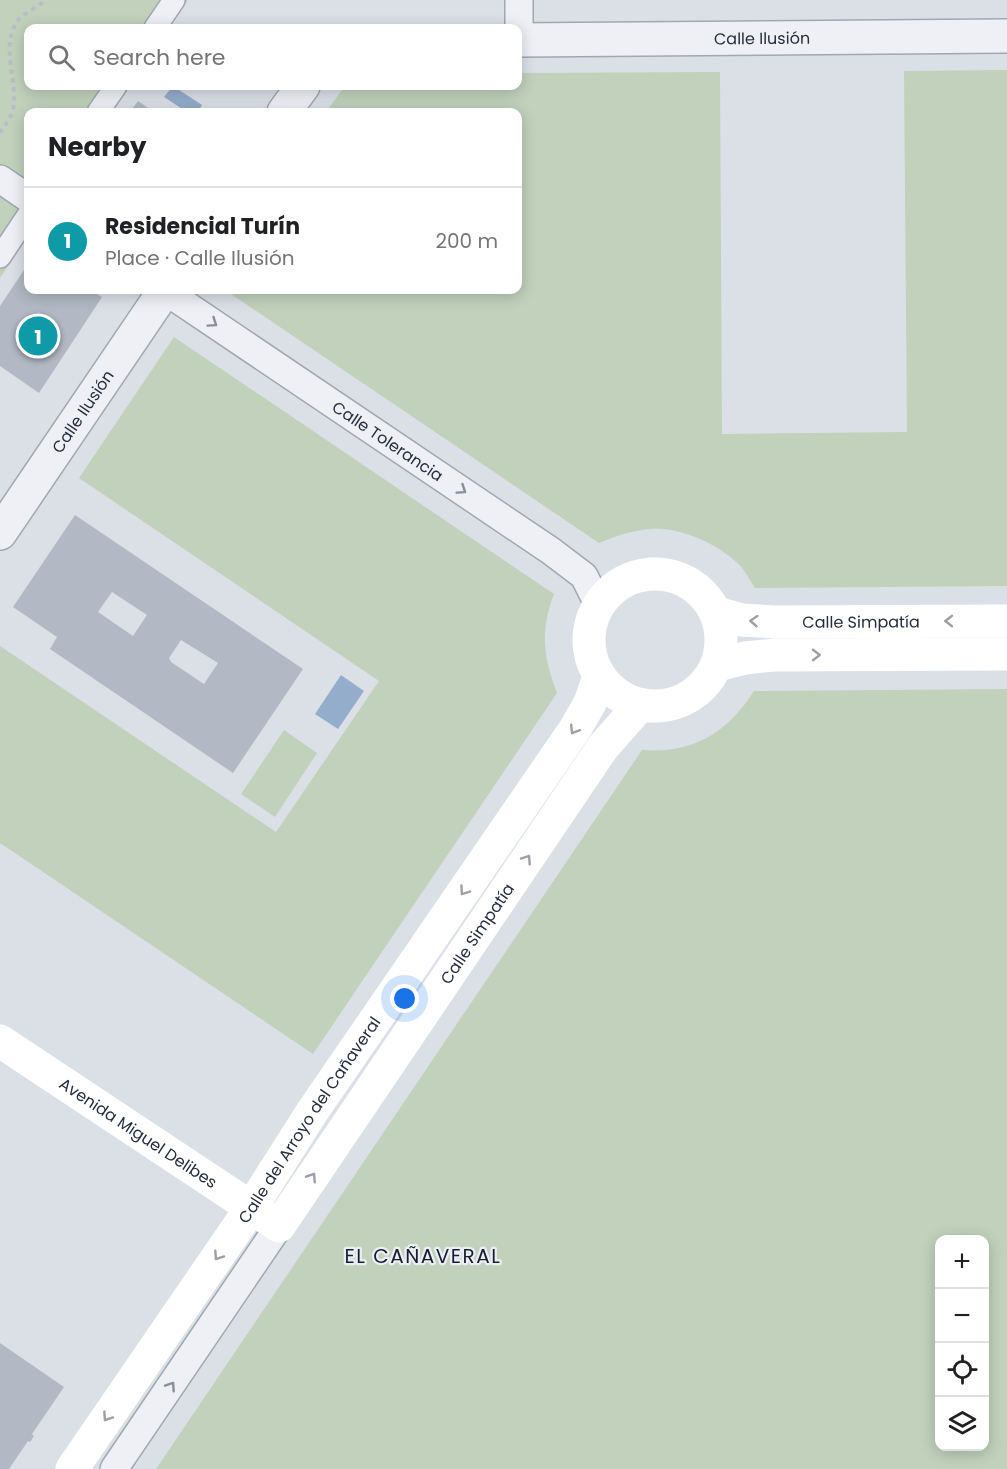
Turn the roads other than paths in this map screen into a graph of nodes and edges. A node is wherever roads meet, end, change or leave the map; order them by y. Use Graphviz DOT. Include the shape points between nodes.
graph roads {
  1 [pos="174,0"];
  2 [pos="519,0"];
  3 [pos="158,24"];
  4 [pos="518,24"];
  5 [pos="1007,36"];
  6 [pos="522,40"];
  7 [pos="113,90"];
  8 [pos="300,90"];
  9 [pos="101,108"];
  10 [pos="287,108"];
  11 [pos="0,179"];
  12 [pos="24,195"];
  13 [pos="24,221"];
  14 [pos="0,257"];
  15 [pos="162,294"];
  16 [pos="171,294"];
  17 [pos="0,533"];
  18 [pos="598,604"];
  19 [pos="716,613"];
  20 [pos="1007,621"];
  21 [pos="1007,654"];
  22 [pos="717,665"];
  23 [pos="599,677"];
  24 [pos="640,705"];
  25 [pos="0,1041"];
  26 [pos="250,1208"];
  27 [pos="279,1226"];
  28 [pos="72,1469"];
  29 [pos="114,1469"];
  1 -- 3 [label="street"];
  2 -- 4 [label="street"];
  5 -- 6 [label="street, Calle Ilusión"];
  7 -- 9 [label="street"];
  8 -- 10 [label="street"];
  11 -- 12 [label="street"];
  13 -- 14 [label="street"];
  15 -- 17 [label="street, Calle Ilusión"];
  16 -- 18 [label="street, Calle Tolerancia, one-way" via="551,551 584,576"];
  18 -- 19 [label="main road" via="621,583 652,573 675,577 696,588"];
  18 -- 23 [label="main road" via="588,633 588,648"];
  20 -- 19 [label="main road, Calle Simpatía, one-way" via="775,622"];
  19 -- 22 [label="main road" via="721,639"];
  22 -- 21 [label="main road, Calle Simpatía, one-way" via="774,655"];
  22 -- 24 [label="main road" via="704,684 686,699 672,705"];
  23 -- 24 [label="main road" via="610,690"];
  23 -- 26 [label="main road, Calle del Arroyo del Cañaveral, one-way" via="575,729"];
  27 -- 24 [label="main road, Calle Simpatía, one-way" via="603,747"];
  25 -- 26 [label="main road, Avenida Miguel Delibes"];
  26 -- 27 [label="main road, Avenida Miguel Delibes"];
  26 -- 28 [label="main road, Calle del Arroyo del Cañaveral, one-way"];
  29 -- 27 [label="street, Calle del Arroyo del Cañaveral, one-way"];
}
